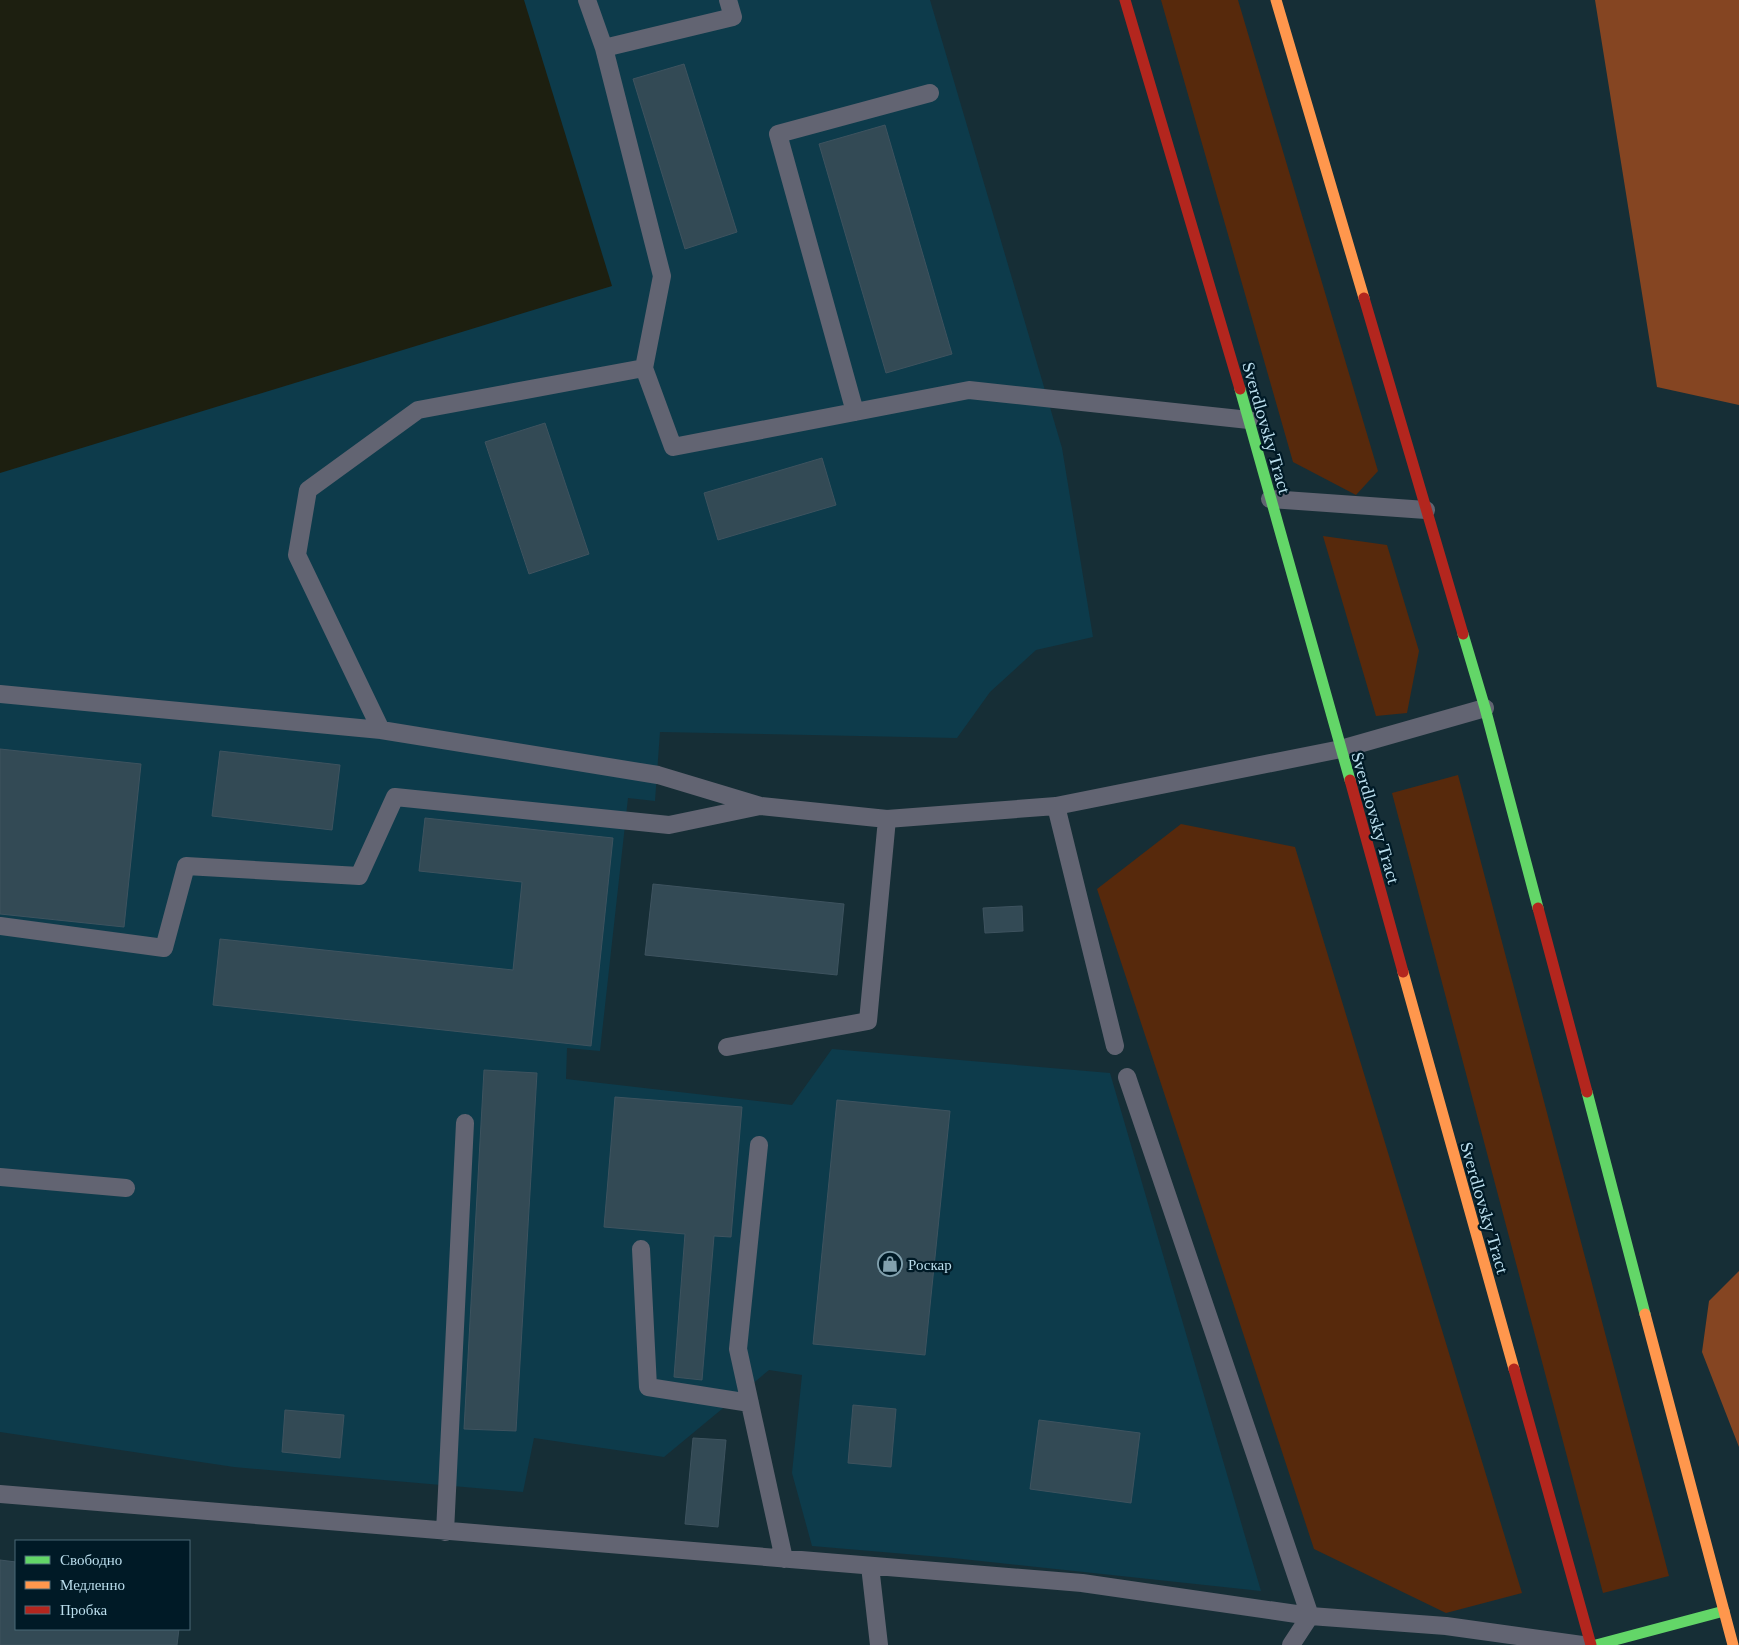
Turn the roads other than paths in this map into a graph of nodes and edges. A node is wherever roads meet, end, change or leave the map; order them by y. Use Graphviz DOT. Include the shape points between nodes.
graph roads {
  1 [pos="587,0"];
  2 [pos="728,0"];
  3 [pos="1125,0"];
  4 [pos="1276,0"];
  5 [pos="604,48"];
  6 [pos="930,93"];
  7 [pos="644,368"];
  8 [pos="855,412"];
  9 [pos="1249,420"];
  10 [pos="1270,498"];
  11 [pos="1426,510"];
  12 [pos="0,694"];
  13 [pos="1485,708"];
  14 [pos="381,730"];
  15 [pos="1341,749"];
  16 [pos="761,806"];
  17 [pos="1056,806"];
  18 [pos="887,819"];
  19 [pos="0,926"];
  20 [pos="1115,1046"];
  21 [pos="727,1047"];
  22 [pos="1127,1077"];
  23 [pos="465,1123"];
  24 [pos="760,1145"];
  25 [pos="0,1177"];
  26 [pos="126,1188"];
  27 [pos="640,1249"];
  28 [pos="750,1403"];
  29 [pos="0,1494"];
  30 [pos="445,1532"];
  31 [pos="784,1559"];
  32 [pos="870,1566"];
  33 [pos="1724,1611"];
  34 [pos="1310,1616"];
  35 [pos="879,1645"];
  36 [pos="1291,1645"];
  37 [pos="1582,1645"];
  38 [pos="1590,1645"];
  39 [pos="1596,1645"];
  40 [pos="1733,1645"];
  1 -- 5 [label="lane"];
  2 -- 5 [label="lane" via="733,17"];
  3 -- 9 [label="main road, Sverdlovsky Tract"];
  4 -- 11 [label="main road"];
  5 -- 7 [label="lane" via="662,276"];
  6 -- 8 [label="lane" via="778,134"];
  7 -- 8 [label="lane" via="672,447"];
  7 -- 14 [label="lane" via="418,410 308,490 297,556"];
  8 -- 9 [label="lane" via="969,390"];
  9 -- 10 [label="main road, Sverdlovsky Tract"];
  10 -- 11 [label="lane"];
  10 -- 15 [label="main road, Sverdlovsky Tract"];
  11 -- 13 [label="main road"];
  12 -- 14 [label="lane"];
  13 -- 15 [label="lane"];
  13 -- 33 [label="main road"];
  14 -- 16 [label="lane" via="658,775"];
  15 -- 17 [label="lane"];
  15 -- 38 [label="main road, Sverdlovsky Tract"];
  16 -- 18 [label="lane"];
  16 -- 19 [label="lane" via="669,825 395,797 359,876 186,866 164,948"];
  17 -- 18 [label="lane"];
  17 -- 20 [label="lane"];
  18 -- 21 [label="lane" via="868,1022"];
  22 -- 34 [label="lane"];
  23 -- 30 [label="lane"];
  24 -- 28 [label="lane" via="738,1349"];
  25 -- 26 [label="lane"];
  27 -- 28 [label="lane" via="648,1387"];
  28 -- 31 [label="lane"];
  29 -- 30 [label="lane"];
  30 -- 31 [label="lane"];
  31 -- 32 [label="lane"];
  32 -- 34 [label="lane" via="1082,1583"];
  32 -- 35 [label="lane"];
  33 -- 39 [label="main road"];
  33 -- 40 [label="main road"];
  34 -- 36 [label="lane"];
  34 -- 37 [label="lane" via="1446,1626"];
}
